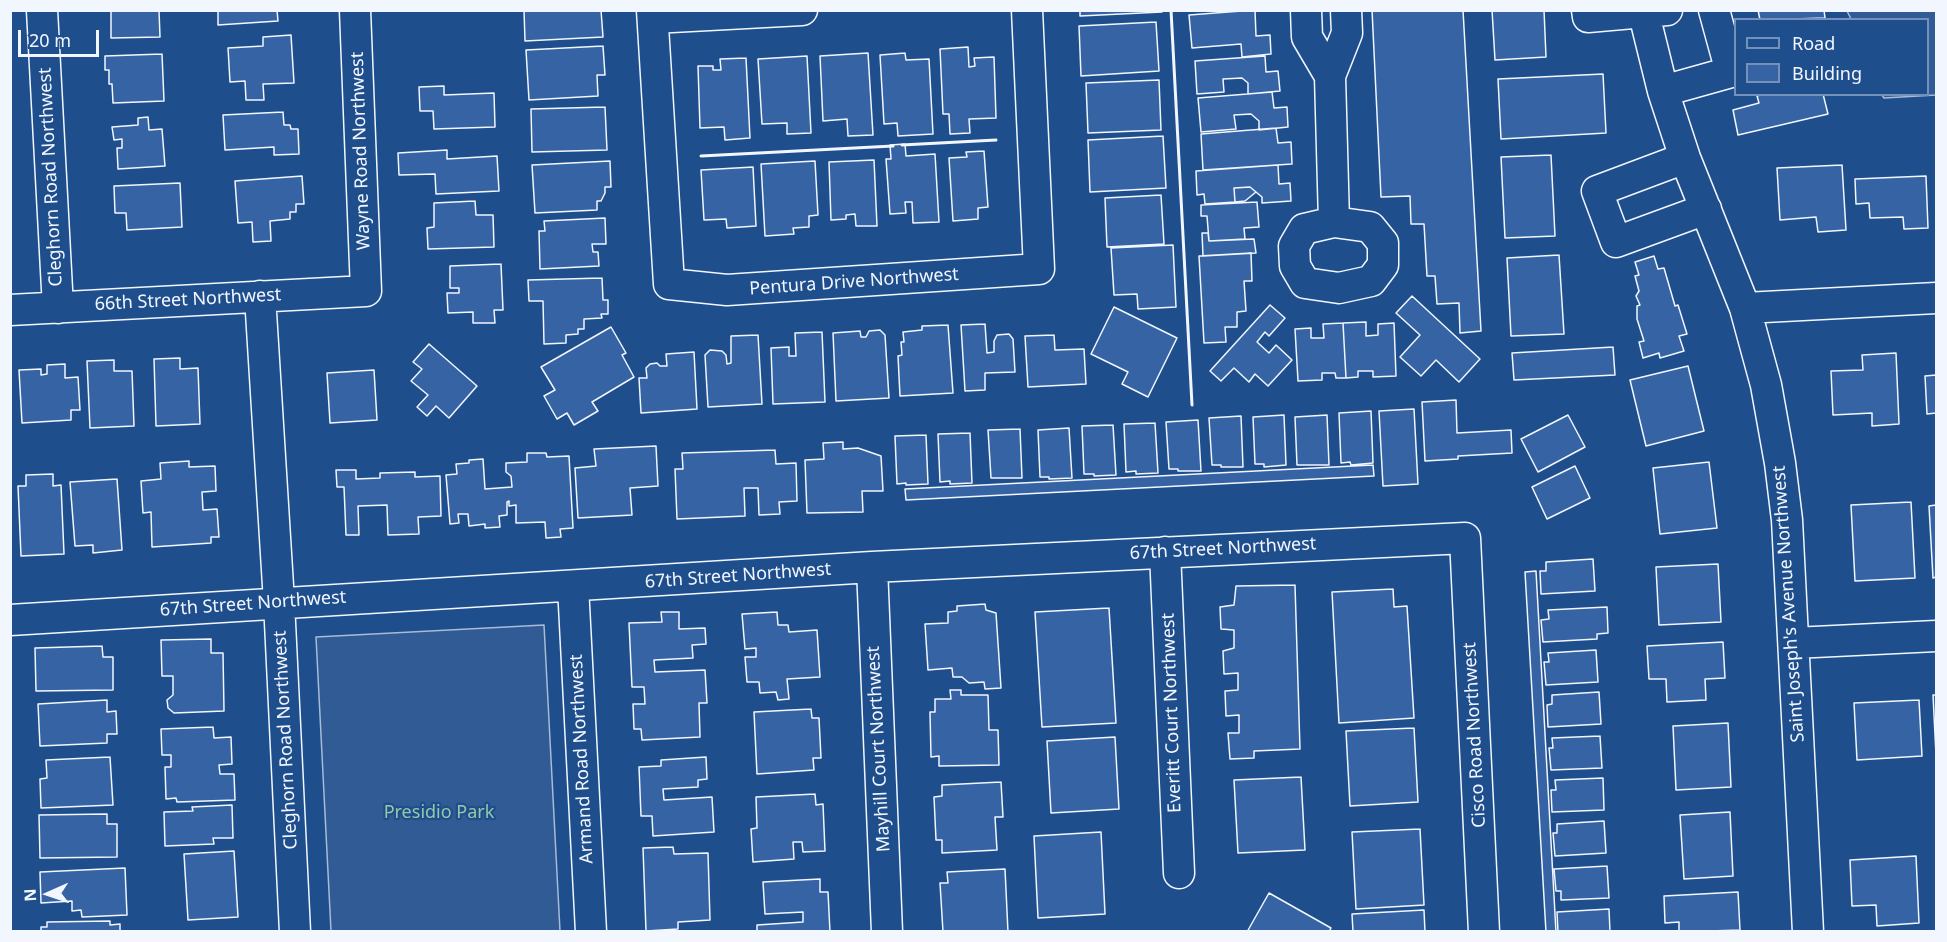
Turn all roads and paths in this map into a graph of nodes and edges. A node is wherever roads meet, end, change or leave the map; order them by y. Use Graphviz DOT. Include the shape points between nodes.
graph roads {
  1 [pos="42,10"];
  2 [pos="355,10"];
  3 [pos="802,10"];
  4 [pos="1028,10"];
  5 [pos="1306,10"];
  6 [pos="1346,10"];
  7 [pos="1587,10"];
  8 [pos="1714,10"];
  9 [pos="1651,11"];
  10 [pos="653,14"];
  11 [pos="1330,76"];
  12 [pos="1663,92"];
  13 [pos="1685,159"];
  14 [pos="1706,209"];
  15 [pos="1334,222"];
  16 [pos="366,291"];
  17 [pos="260,296"];
  18 [pos="1936,298"];
  19 [pos="58,308"];
  20 [pos="1745,308"];
  21 [pos="10,310"];
  22 [pos="1465,538"];
  23 [pos="1165,552"];
  24 [pos="872,567"];
  25 [pos="573,586"];
  26 [pos="279,602"];
  27 [pos="10,620"];
  28 [pos="1936,636"];
  29 [pos="1794,644"];
  30 [pos="1179,873"];
  31 [pos="295,932"];
  32 [pos="591,932"];
  33 [pos="887,932"];
  34 [pos="1484,932"];
  35 [pos="1808,932"];
  1 -- 19 [label="street, Cleghorn Road Northwest"];
  2 -- 16 [label="street, Wayne Road Northwest"];
  3 -- 10 [label="street"];
  4 -- 10 [label="street, Pentura Drive Northwest" via="1039,269 727,290 669,284"];
  5 -- 11 [label="street" via="1307,37"];
  6 -- 11 [label="street" via="1347,33"];
  7 -- 9 [label="street" via="1588,16"];
  8 -- 12 [label="street" via="1731,72"];
  9 -- 12 [label="street, Saint Joseph's Avenue Northwest"];
  11 -- 15 [label="street"];
  12 -- 13 [label="street, Saint Joseph's Avenue Northwest"];
  13 -- 14 [label="street, Saint Joseph's Avenue Northwest"];
  13 -- 14 [label="street" via="1597,191 1616,242"];
  14 -- 20 [label="street, Saint Joseph's Avenue Northwest"];
  16 -- 17 [label="street, 66th Street Northwest"];
  17 -- 19 [label="street, 66th Street Northwest"];
  17 -- 26 [label="street, Cleghorn Road Northwest"];
  18 -- 20 [label="street"];
  19 -- 21 [label="street, 66th Street Northwest"];
  20 -- 29 [label="street, Saint Joseph's Avenue Northwest" via="1766,385 1780,463"];
  22 -- 23 [label="street, 67th Street Northwest"];
  22 -- 34 [label="street, Cisco Road Northwest"];
  23 -- 24 [label="street, 67th Street Northwest"];
  23 -- 30 [label="street, Everitt Court Northwest"];
  24 -- 25 [label="street, 67th Street Northwest"];
  24 -- 33 [label="street, Mayhill Court Northwest"];
  25 -- 26 [label="street, 67th Street Northwest"];
  25 -- 32 [label="street, Armand Road Northwest"];
  26 -- 27 [label="street, 67th Street Northwest"];
  26 -- 31 [label="street, Cleghorn Road Northwest"];
  28 -- 29 [label="street"];
  29 -- 35 [label="street, Saint Joseph's Avenue Northwest"];
}
